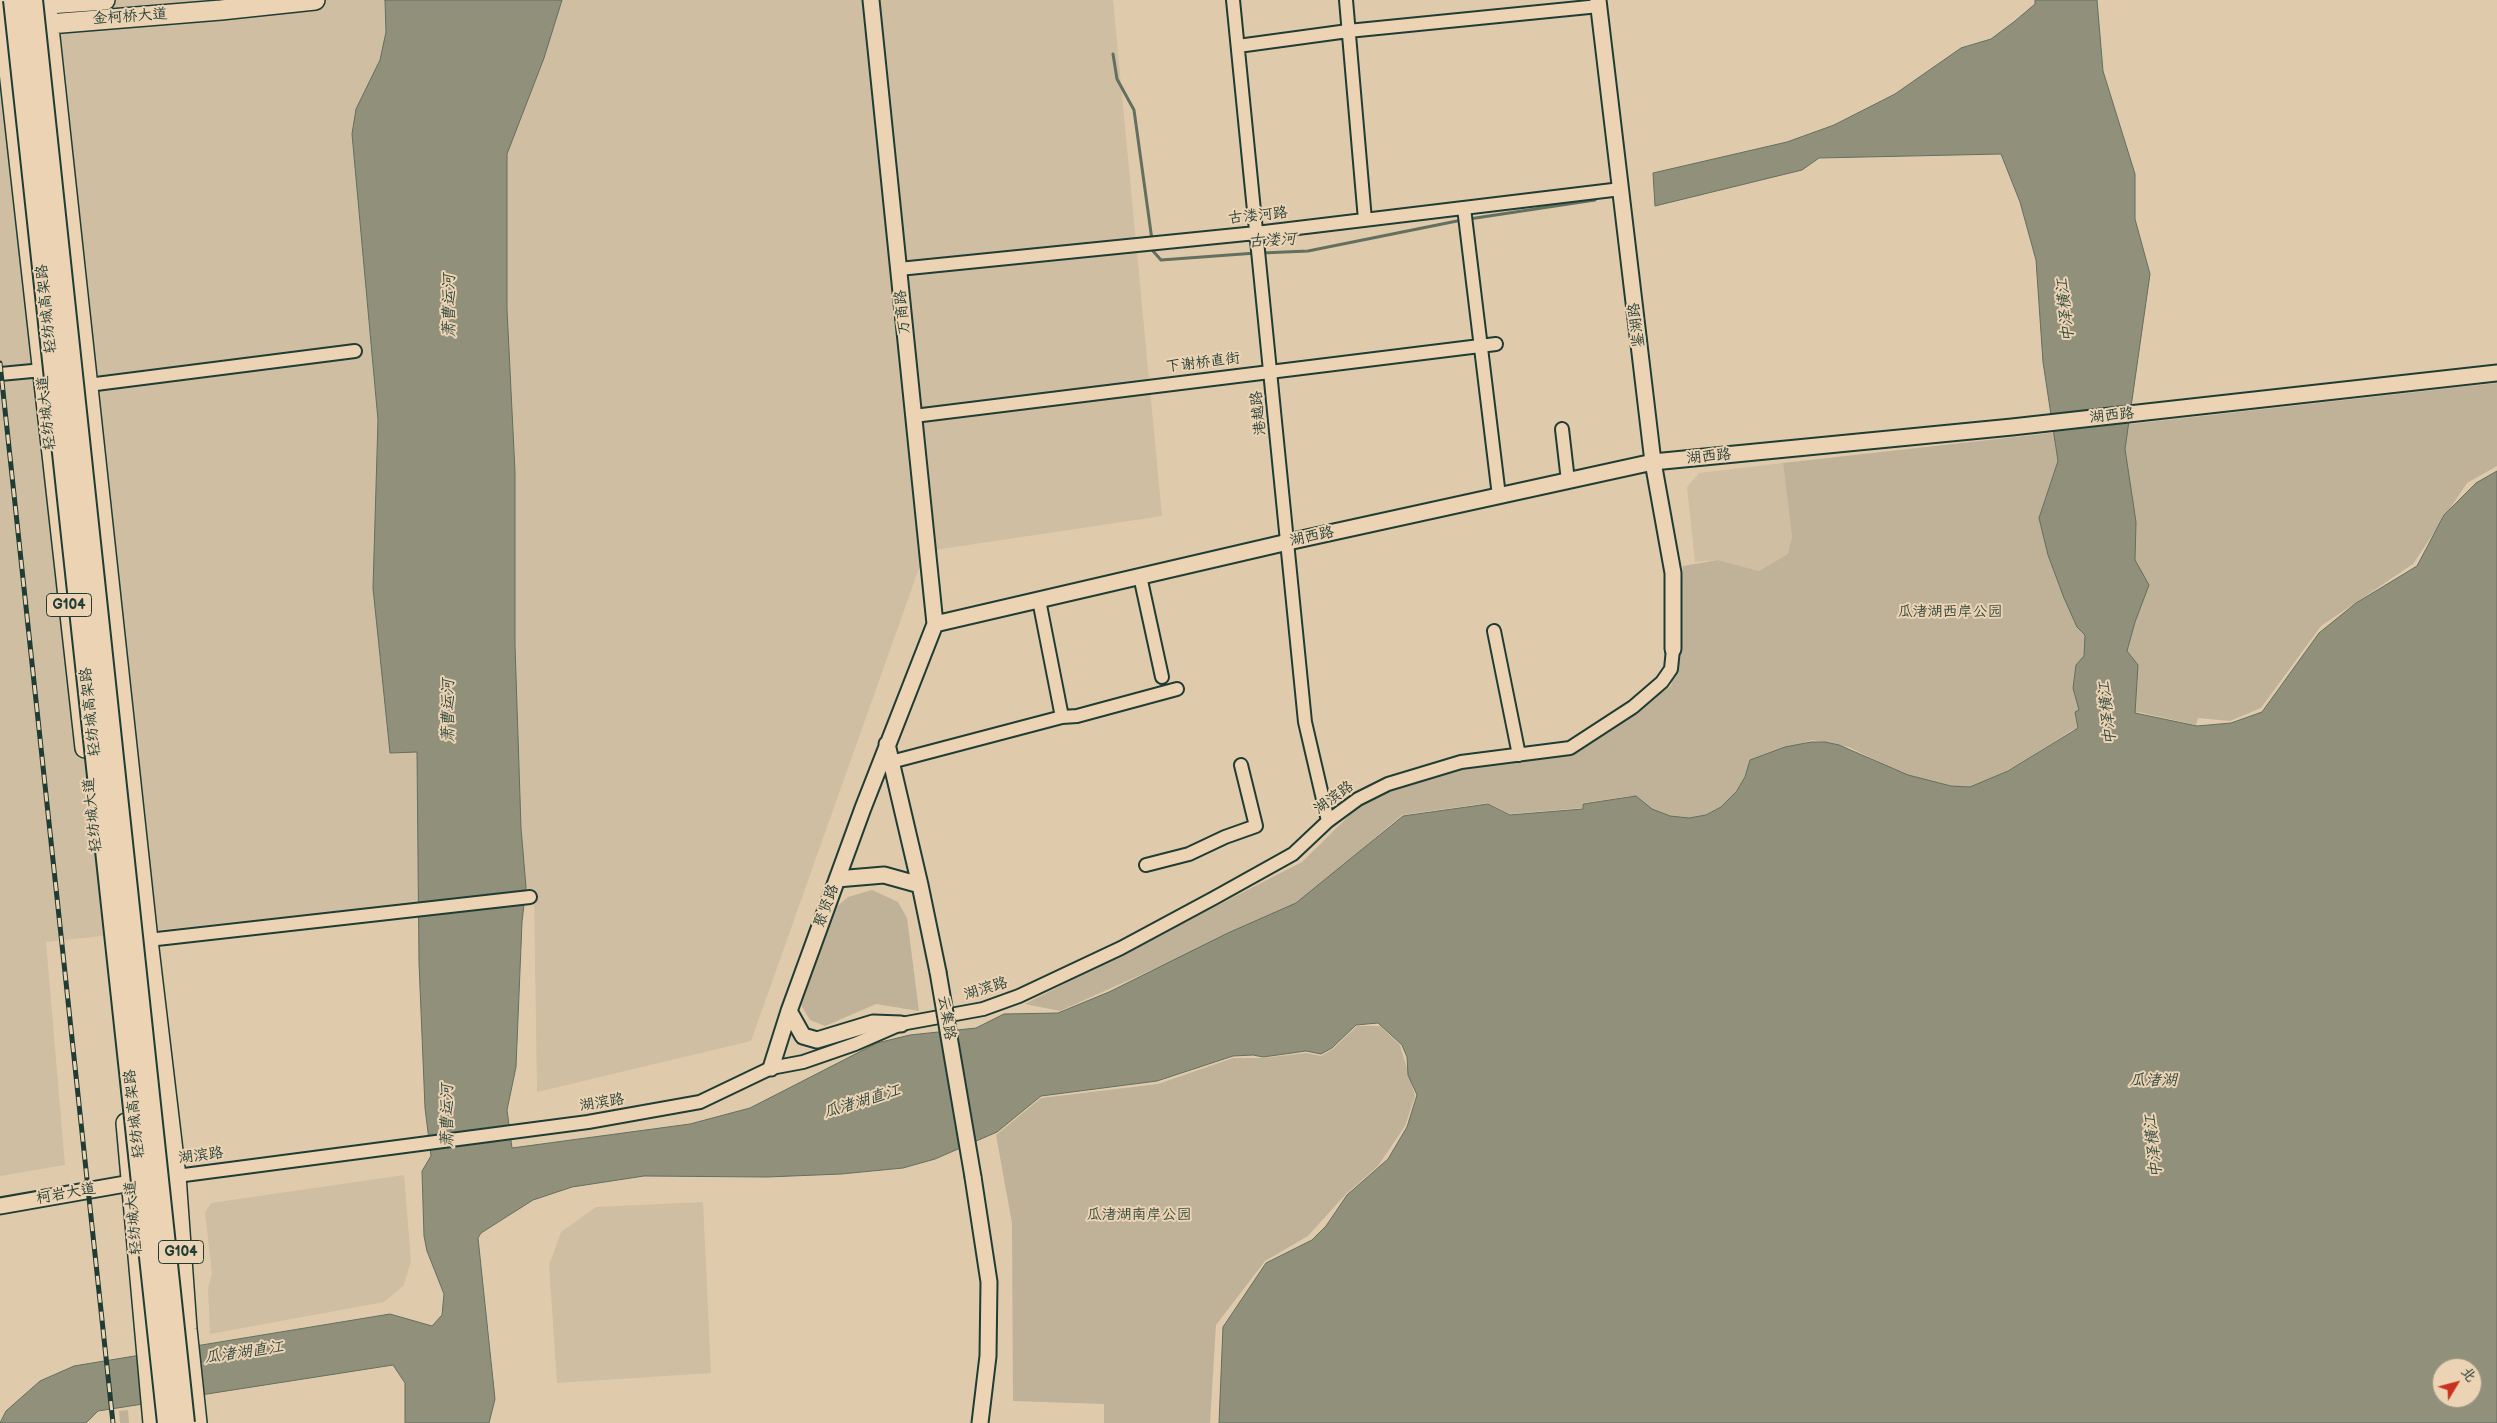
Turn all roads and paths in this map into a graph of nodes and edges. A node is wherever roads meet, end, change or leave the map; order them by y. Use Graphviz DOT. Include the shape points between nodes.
graph roads {
  1 [pos="105,0"];
  2 [pos="315,0"];
  3 [pos="870,0"];
  4 [pos="1234,0"];
  5 [pos="1346,0"];
  6 [pos="41,1"];
  7 [pos="1599,3"];
  8 [pos="5,9"];
  9 [pos="49,24"];
  10 [pos="1348,31"];
  11 [pos="1238,46"];
  12 [pos="1621,189"];
  13 [pos="1464,215"];
  14 [pos="1365,220"];
  15 [pos="1256,233"];
  16 [pos="899,270"];
  17 [pos="1496,344"];
  18 [pos="1480,345"];
  19 [pos="355,351"];
  20 [pos="43,370"];
  21 [pos="1270,370"];
  22 [pos="2497,373"];
  23 [pos="0,374"];
  24 [pos="88,385"];
  25 [pos="914,416"];
  26 [pos="1562,429"];
  27 [pos="1653,462"];
  28 [pos="1568,481"];
  29 [pos="1498,496"];
  30 [pos="1288,542"];
  31 [pos="1140,576"];
  32 [pos="1039,600"];
  33 [pos="935,624"];
  34 [pos="1494,631"];
  35 [pos="1674,649"];
  36 [pos="1162,677"];
  37 [pos="1177,689"];
  38 [pos="1062,717"];
  39 [pos="887,744"];
  40 [pos="1519,755"];
  41 [pos="891,762"];
  42 [pos="1241,765"];
  43 [pos="1328,821"];
  44 [pos="1146,865"];
  45 [pos="837,879"];
  46 [pos="920,885"];
  47 [pos="530,897"];
  48 [pos="148,940"];
  49 [pos="789,1011"];
  50 [pos="901,1024"];
  51 [pos="771,1068"];
  52 [pos="176,1176"];
  53 [pos="131,1183"];
  54 [pos="0,1206"];
  55 [pos="192,1421"];
  56 [pos="153,1423"];
  57 [pos="168,1423"];
  58 [pos="980,1423"];
  1 -- 6 [label="main road, 金柯桥大道"];
  2 -- 9 [label="main road, 金柯桥大道"];
  3 -- 16 [label="street, 万商路"];
  4 -- 11 [label="street, 港越路"];
  5 -- 10 [label="street"];
  6 -- 8 [label="main road, 金柯桥大道"];
  6 -- 9 [label="main road, G104"];
  6 -- 55 [label="highway, 轻纺城高架路, bridge"];
  7 -- 10 [label="street"];
  7 -- 12 [label="street, 鉴湖路"];
  8 -- 9 [label="main road, 金柯桥大道"];
  8 -- 20 [label="main road, 轻纺城大道 / G104"];
  8 -- 57 [label="highway, 轻纺城高架路, bridge"];
  9 -- 24 [label="main road, G104"];
  10 -- 11 [label="street"];
  10 -- 14 [label="street"];
  11 -- 15 [label="street, 港越路"];
  12 -- 13 [label="street, 古溇河路"];
  12 -- 27 [label="street, 鉴湖路"];
  13 -- 14 [label="street, 古溇河路"];
  13 -- 18 [label="street"];
  14 -- 15 [label="street, 古溇河路"];
  15 -- 16 [label="street, 古溇河路"];
  15 -- 21 [label="street, 港越路"];
  16 -- 25 [label="street, 万商路"];
  17 -- 18 [label="street, 下谢桥直街"];
  18 -- 21 [label="street, 下谢桥直街"];
  18 -- 29 [label="street"];
  19 -- 24 [label="street"];
  20 -- 23 [label="street"];
  20 -- 53 [label="main road, 轻纺城大道 / G104" via="116,1008"];
  21 -- 25 [label="street, 下谢桥直街"];
  21 -- 30 [label="street, 港越路"];
  22 -- 27 [label="street, 湖西路" via="2012,427"];
  24 -- 48 [label="main road, G104"];
  25 -- 33 [label="street, 万商路"];
  26 -- 28 [label="street"];
  27 -- 28 [label="street, 湖西路"];
  27 -- 35 [label="street, 鉴湖路" via="1673,573"];
  28 -- 29 [label="street, 湖西路"];
  29 -- 30 [label="street, 湖西路"];
  30 -- 31 [label="street, 湖西路"];
  30 -- 43 [label="street, 港越路" via="1305,722"];
  31 -- 32 [label="street, 湖西路"];
  31 -- 36 [label="street"];
  32 -- 33 [label="street, 湖西路"];
  32 -- 38 [label="street"];
  33 -- 39 [label="street"];
  34 -- 40 [label="street"];
  35 -- 40 [label="street, 湖滨路" via="1670,669 1662,682 1632,707 1570,748"];
  37 -- 38 [label="street" via="1077,716"];
  38 -- 41 [label="street"];
  39 -- 41 [label="street, 云集路"];
  39 -- 45 [label="street, 聚贤路"];
  40 -- 43 [label="street, 湖滨路" via="1461,762 1388,784 1358,799"];
  41 -- 46 [label="street, 云集路"];
  42 -- 44 [label="street" via="1256,826 1189,854"];
  43 -- 50 [label="street, 湖滨路" via="1293,854 1122,948 983,1010"];
  45 -- 46 [label="street" via="884,875"];
  45 -- 49 [label="street, 聚贤路"];
  46 -- 58 [label="street, 云集路, bridge" via="938,972 989,1282 988,1356"];
  47 -- 48 [label="street"];
  48 -- 52 [label="main road, G104"];
  49 -- 50 [label="street" via="803,1036 817,1040 873,1023"];
  49 -- 51 [label="street, 聚贤路"];
  50 -- 51 [label="street, 湖滨路" via="802,1062"];
  51 -- 52 [label="street, 湖滨路" via="700,1102 531,1130"];
  52 -- 53 [label="street, 湖滨路"];
  52 -- 55 [label="main road, G104"];
  53 -- 54 [label="street, 柯岩大道"];
  53 -- 56 [label="main road, 轻纺城大道 / G104"];
}
